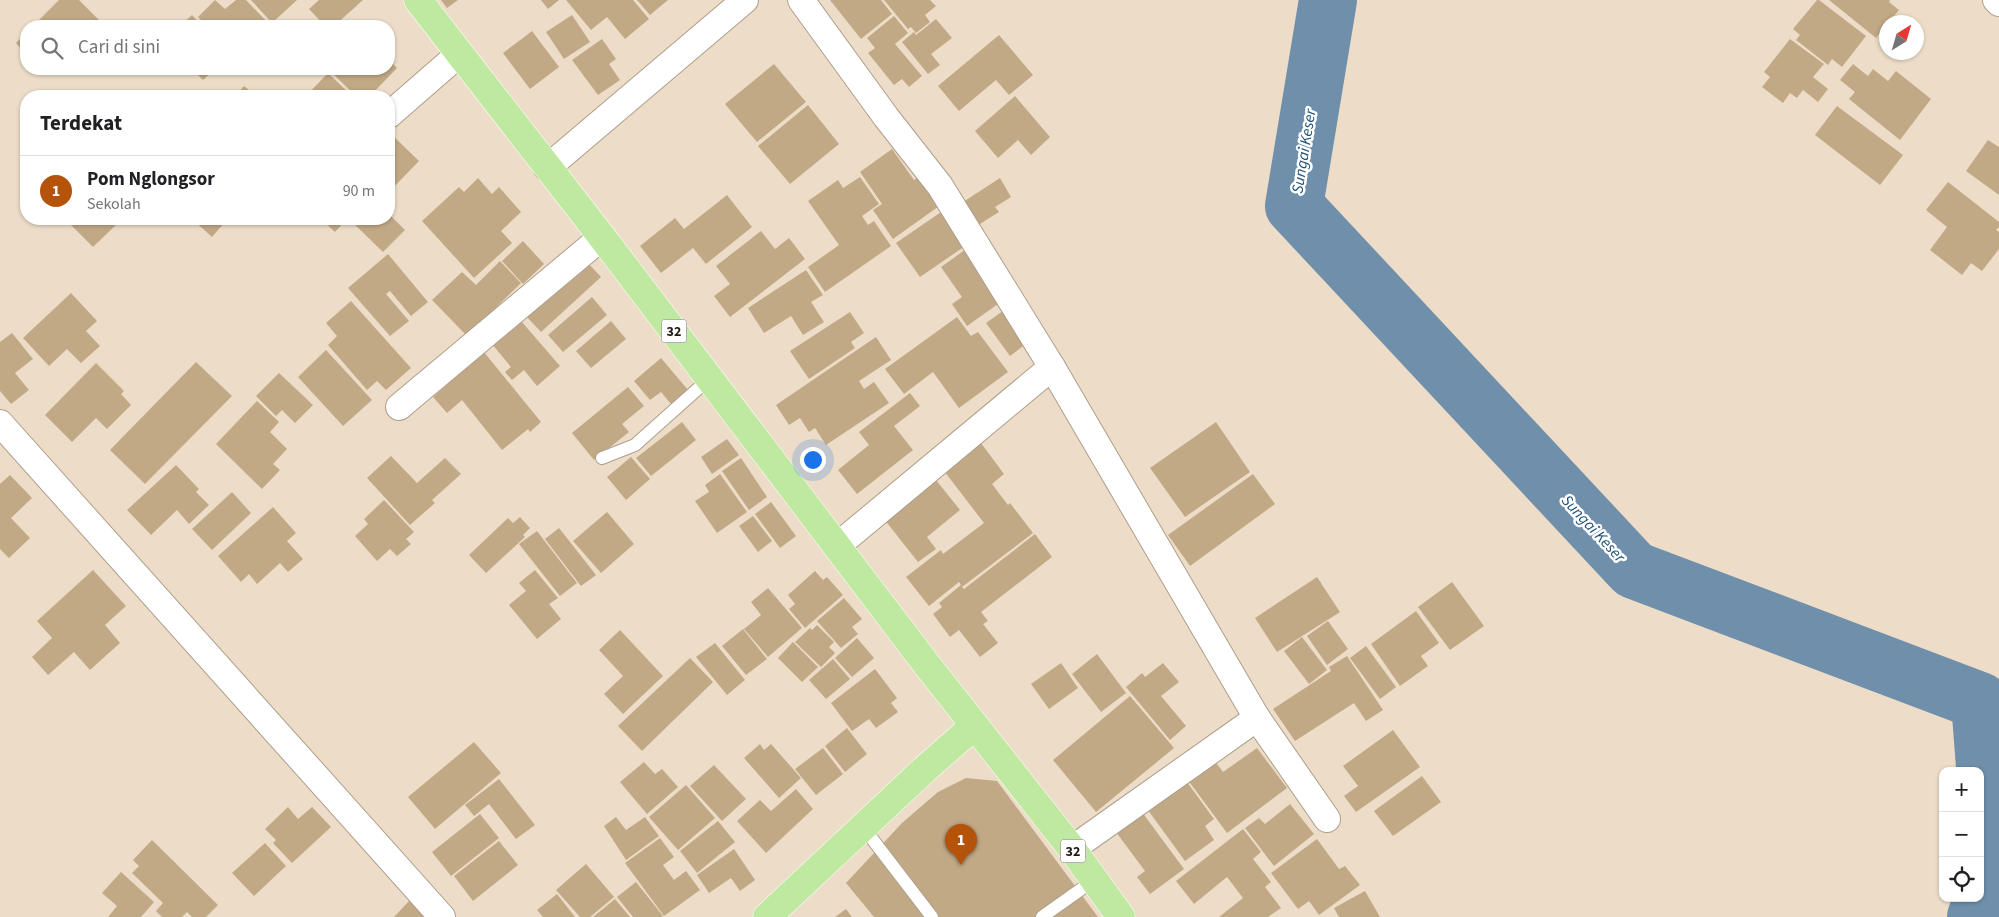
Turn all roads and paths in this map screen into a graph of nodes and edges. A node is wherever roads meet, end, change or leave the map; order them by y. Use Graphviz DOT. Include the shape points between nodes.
graph roads {
  1 [pos="418,0"];
  2 [pos="745,0"];
  3 [pos="801,0"];
  4 [pos="1996,0"];
  5 [pos="1999,3"];
  6 [pos="459,54"];
  7 [pos="395,110"];
  8 [pos="547,168"];
  9 [pos="602,237"];
  10 [pos="1052,367"];
  11 [pos="710,378"];
  12 [pos="399,407"];
  13 [pos="0,423"];
  14 [pos="602,458"];
  15 [pos="837,546"];
  16 [pos="1257,718"];
  17 [pos="974,726"];
  18 [pos="1326,819"];
  19 [pos="863,827"];
  20 [pos="1072,849"];
  21 [pos="1094,880"];
  22 [pos="442,917"];
  23 [pos="767,917"];
  24 [pos="932,917"];
  25 [pos="1042,917"];
  26 [pos="1121,917"];
  1 -- 6 [label="highway, 32"];
  2 -- 8 [label="street"];
  3 -- 10 [label="street" via="940,186"];
  4 -- 5 [label="street"];
  6 -- 7 [label="street"];
  6 -- 8 [label="highway, 32"];
  8 -- 9 [label="highway, 32"];
  9 -- 11 [label="highway, 32"];
  9 -- 12 [label="street"];
  10 -- 15 [label="street"];
  10 -- 16 [label="street"];
  11 -- 14 [label="lane" via="635,446"];
  11 -- 15 [label="highway, 32"];
  13 -- 22 [label="street"];
  15 -- 17 [label="highway, 32"];
  16 -- 18 [label="street"];
  16 -- 20 [label="street"];
  17 -- 19 [label="highway"];
  17 -- 20 [label="highway, 32"];
  19 -- 23 [label="highway"];
  19 -- 24 [label="lane"];
  20 -- 21 [label="highway, 32"];
  21 -- 25 [label="lane"];
  21 -- 26 [label="highway, 32"];
}
